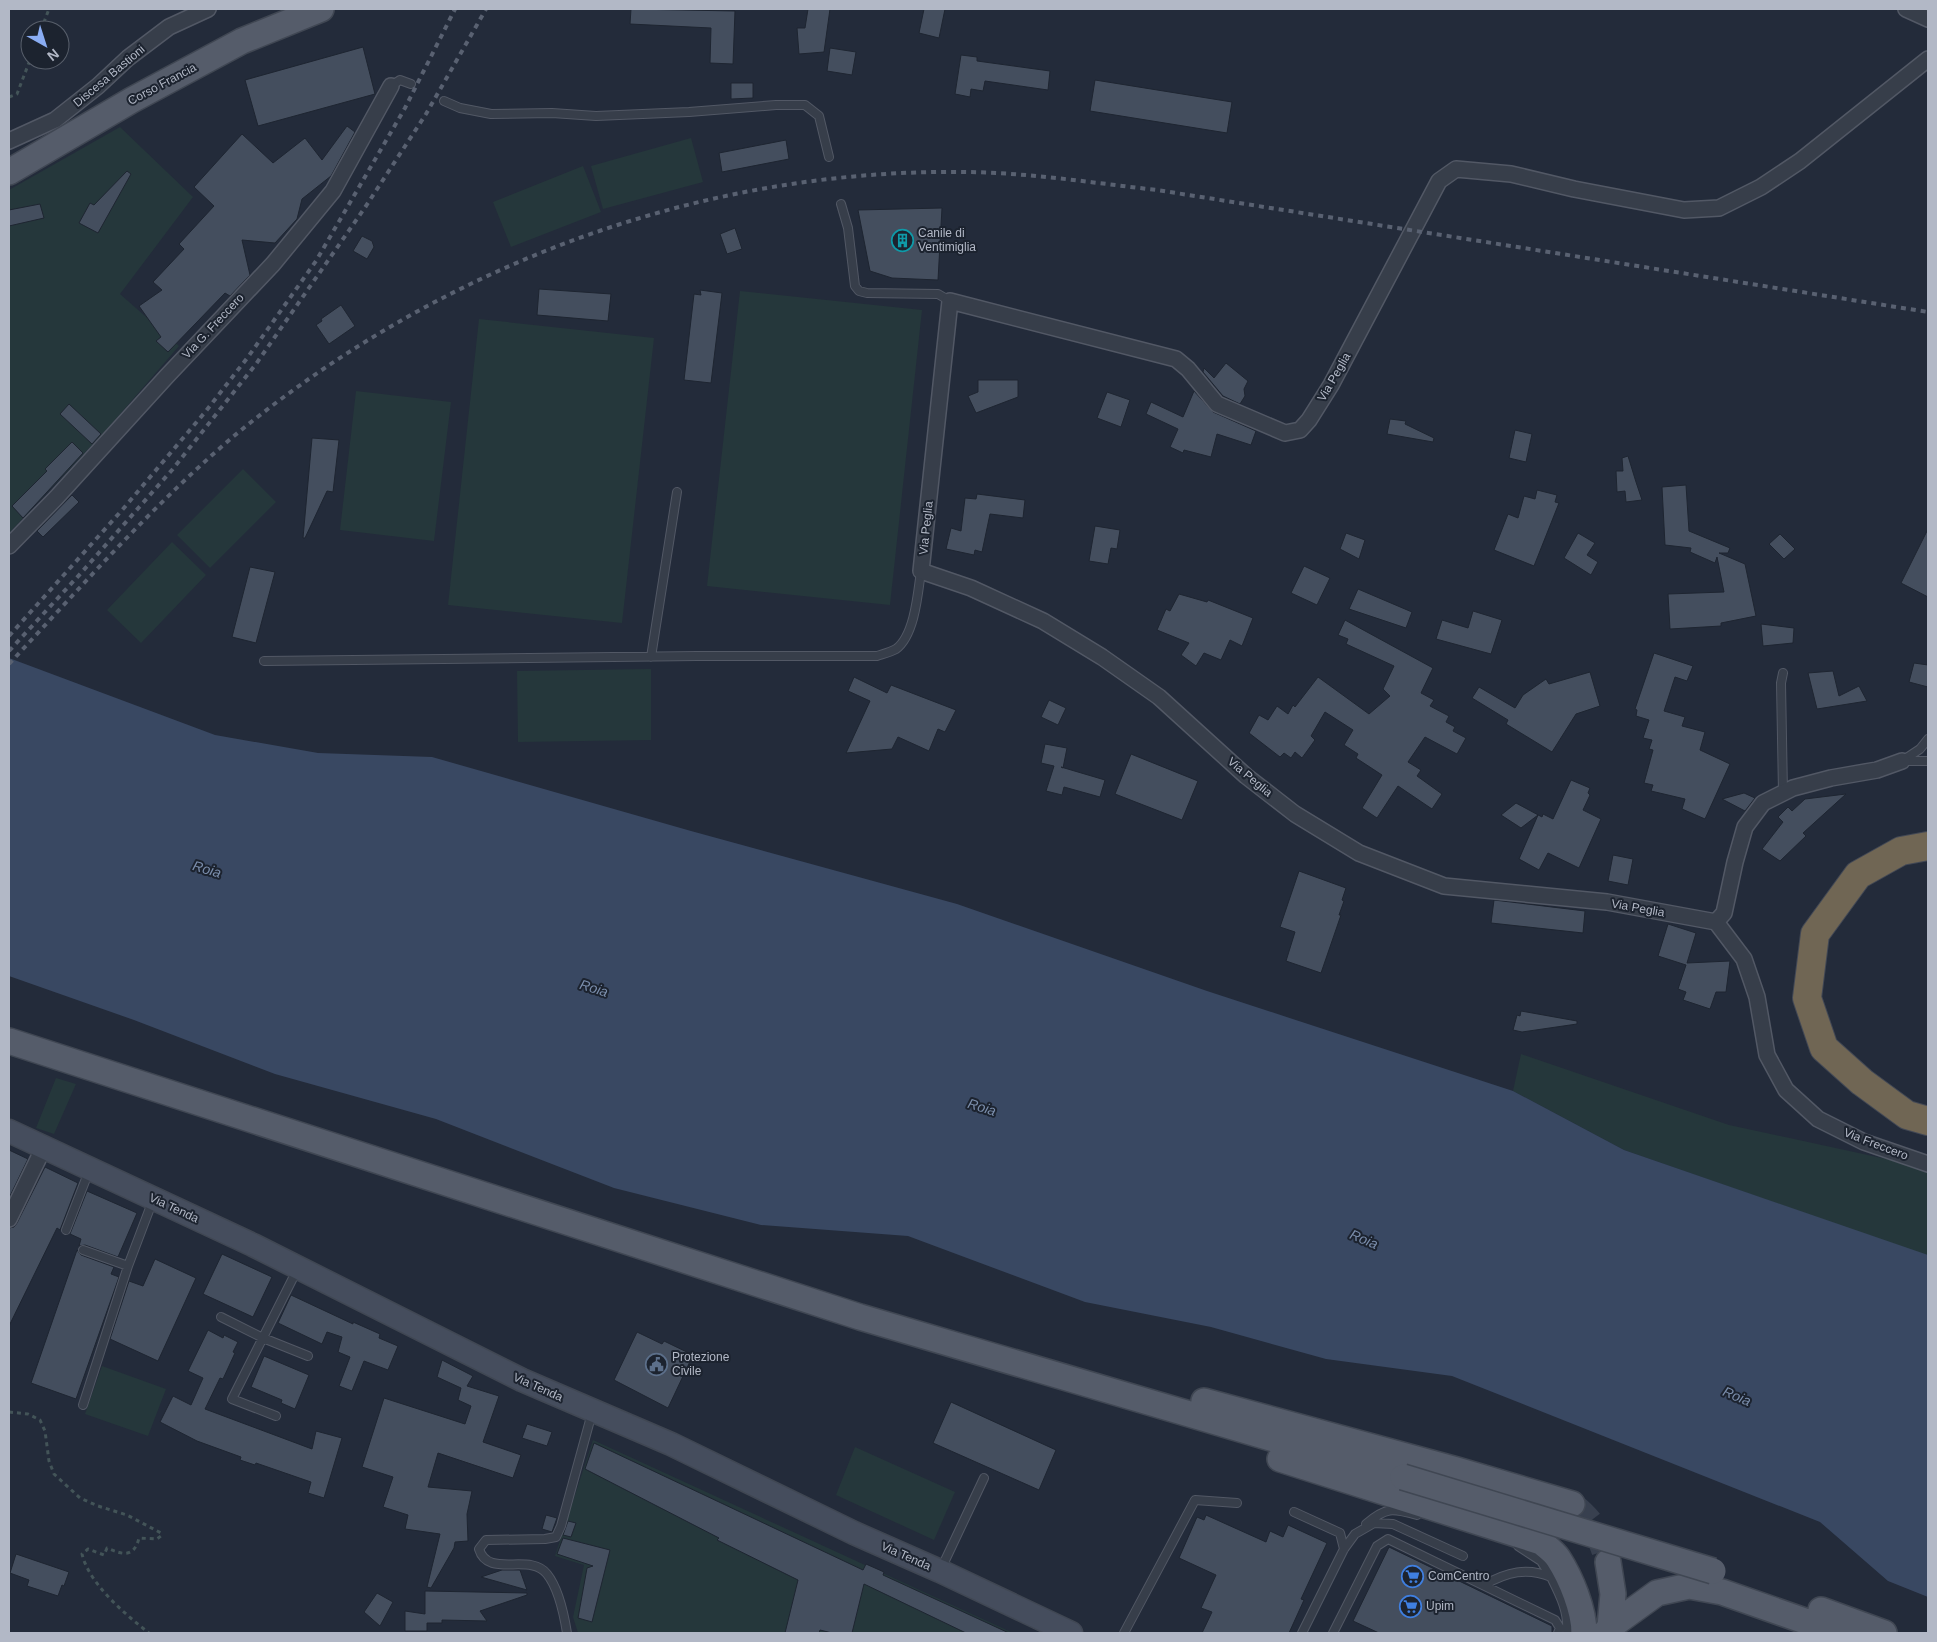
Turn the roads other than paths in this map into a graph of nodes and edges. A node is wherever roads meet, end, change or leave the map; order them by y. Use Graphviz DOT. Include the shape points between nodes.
graph roads {
  1 [pos="208,9"];
  2 [pos="321,9"];
  3 [pos="1906,9"];
  4 [pos="1928,19"];
  5 [pos="1928,58"];
  6 [pos="410,84"];
  7 [pos="391,86"];
  8 [pos="444,101"];
  9 [pos="9,141"];
  10 [pos="829,157"];
  11 [pos="9,172"];
  12 [pos="841,204"];
  13 [pos="950,301"];
  14 [pos="677,492"];
  15 [pos="9,546"];
  16 [pos="921,570"];
  17 [pos="651,657"];
  18 [pos="264,662"];
  19 [pos="1783,673"];
  20 [pos="1928,739"];
  21 [pos="1902,761"];
  22 [pos="1928,761"];
  23 [pos="1783,793"];
  24 [pos="1928,846"];
  25 [pos="1716,922"];
  26 [pos="9,1041"];
  27 [pos="1928,1121"];
  28 [pos="9,1130"];
  29 [pos="44,1147"];
  30 [pos="1928,1164"];
  31 [pos="90,1169"];
  32 [pos="153,1198"];
  33 [pos="9,1219"];
  34 [pos="66,1230"];
  35 [pos="83,1250"];
  36 [pos="128,1266"];
  37 [pos="298,1268"];
  38 [pos="221,1317"];
  39 [pos="263,1338"];
  40 [pos="308,1356"];
  41 [pos="1049,1373"];
  42 [pos="83,1405"];
  43 [pos="592,1411"];
  44 [pos="276,1416"];
  45 [pos="984,1478"];
  46 [pos="1237,1502"];
  47 [pos="1572,1504"];
  48 [pos="1294,1512"];
  49 [pos="1429,1519"];
  50 [pos="1355,1534"];
  51 [pos="1508,1542"];
  52 [pos="1344,1549"];
  53 [pos="1463,1556"];
  54 [pos="1608,1562"];
  55 [pos="940,1571"];
  56 [pos="1551,1577"];
  57 [pos="1484,1585"];
  58 [pos="1608,1630"];
  59 [pos="568,1633"];
  60 [pos="1071,1633"];
  61 [pos="1124,1633"];
  62 [pos="1302,1633"];
  63 [pos="1333,1633"];
  64 [pos="1558,1633"];
  65 [pos="1567,1633"];
  66 [pos="1584,1633"];
  67 [pos="1839,1633"];
  68 [pos="1884,1633"];
  1 -- 9 [label="street, Discesa Bastioni" via="169,27 55,120"];
  2 -- 11 [label="main road, Corso Francia" via="242,41"];
  3 -- 4 [label="street"];
  5 -- 13 [label="street, Via Peglia" via="1800,161 1761,187 1720,208 1684,210 1511,174 1456,169 1439,182 1331,384 1300,430 1285,433 1217,404 1176,359"];
  6 -- 7 [label="lane" via="400,80"];
  7 -- 15 [label="street, Via G. Freccero" via="333,191 279,257"];
  8 -- 10 [label="lane" via="491,114 596,116 776,104 805,106 820,116"];
  12 -- 13 [label="lane" via="848,228 855,286 859,291 938,294"];
  13 -- 16 [label="street, Via Peglia"];
  14 -- 17 [label="lane"];
  16 -- 17 [label="lane" via="916,612 906,635 896,649 877,656"];
  16 -- 25 [label="street, Via Peglia" via="971,588 1044,621 1102,657 1158,697 1246,776 1295,814 1359,853 1444,886 1607,902"];
  17 -- 18 [label="lane"];
  19 -- 23 [label="lane"];
  20 -- 21 [label="lane"];
  21 -- 22 [label="lane"];
  21 -- 23 [label="street"];
  23 -- 25 [label="street" via="1763,802 1745,827 1724,913"];
  24 -- 27 [label="highway" via="1901,851 1858,875 1815,934 1807,998 1824,1048 1906,1115"];
  25 -- 30 [label="street, Via Freccero" via="1744,959 1757,997 1767,1055 1786,1090 1818,1119 1864,1142"];
  26 -- 41 [label="main road" via="860,1317"];
  28 -- 29 [label="main road, Via Tenda"];
  29 -- 31 [label="main road, Via Tenda"];
  29 -- 33 [label="street"];
  31 -- 32 [label="main road, Via Tenda"];
  31 -- 34 [label="lane"];
  32 -- 36 [label="lane"];
  32 -- 37 [label="main road, Via Tenda"];
  35 -- 36 [label="lane"];
  36 -- 42 [label="lane"];
  37 -- 39 [label="lane"];
  37 -- 43 [label="main road, Via Tenda" via="522,1380"];
  38 -- 39 [label="lane"];
  39 -- 40 [label="lane"];
  39 -- 44 [label="lane" via="232,1399"];
  41 -- 47 [label="main road" via="1149,1386 1474,1474"];
  41 -- 66 [label="main road" via="1123,1411 1541,1542 1558,1557 1575,1592 1584,1619"];
  41 -- 68 [label="main road, bridge" via="1713,1571"];
  43 -- 55 [label="main road, Via Tenda" via="671,1444 845,1529"];
  43 -- 59 [label="lane" via="556,1537 486,1540 479,1549 488,1563 533,1565 546,1572 564,1614"];
  45 -- 55 [label="lane"];
  46 -- 61 [label="lane" via="1195,1500"];
  48 -- 52 [label="lane" via="1340,1533"];
  49 -- 50 [label="lane" via="1396,1510 1381,1512"];
  50 -- 52 [label="lane"];
  50 -- 53 [label="lane" via="1374,1523 1393,1524"];
  51 -- 56 [label="lane" via="1541,1561"];
  52 -- 62 [label="lane"];
  54 -- 58 [label="main road" via="1613,1594"];
  55 -- 60 [label="main road, Via Tenda"];
  56 -- 57 [label="lane" via="1539,1572 1521,1572 1502,1575"];
  56 -- 65 [label="lane" via="1562,1599 1568,1622"];
  57 -- 63 [label="lane" via="1388,1539 1377,1546"];
  57 -- 64 [label="lane" via="1555,1620 1560,1628"];
  58 -- 67 [label="main road" via="1657,1593 1689,1586 1722,1592"];
}
